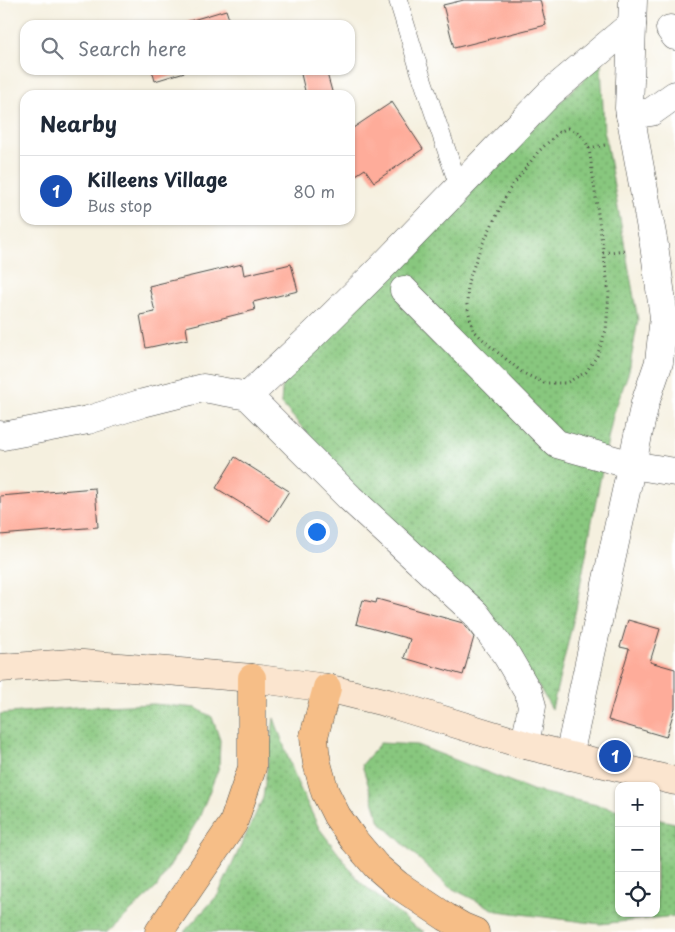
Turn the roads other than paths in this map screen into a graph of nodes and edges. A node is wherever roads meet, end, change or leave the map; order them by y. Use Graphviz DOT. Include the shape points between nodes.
graph roads {
  1 [pos="398,0"];
  2 [pos="632,12"];
  3 [pos="675,95"];
  4 [pos="630,115"];
  5 [pos="459,187"];
  6 [pos="404,290"];
  7 [pos="248,396"];
  8 [pos="0,436"];
  9 [pos="632,465"];
  10 [pos="675,472"];
  11 [pos="0,668"];
  12 [pos="252,678"];
  13 [pos="326,688"];
  14 [pos="525,744"];
  15 [pos="568,756"];
  16 [pos="675,781"];
  17 [pos="159,932"];
  18 [pos="475,932"];
  1 -- 5 [label="lane"];
  2 -- 4 [label="street"];
  2 -- 5 [label="street"];
  3 -- 4 [label="street" via="651,112"];
  4 -- 9 [label="street" via="664,317 659,362 645,403"];
  5 -- 7 [label="street" via="380,269"];
  6 -- 9 [label="street" via="557,444"];
  7 -- 8 [label="street" via="203,388 88,420"];
  7 -- 14 [label="street" via="350,498 476,614 528,692 532,706"];
  9 -- 10 [label="street"];
  9 -- 15 [label="street"];
  11 -- 12 [label="street" via="71,663"];
  12 -- 13 [label="street"];
  12 -- 17 [label="highway" via="252,768 233,824"];
  13 -- 14 [label="street"];
  13 -- 18 [label="highway" via="314,736 315,750 325,792 337,816 376,866 398,885 429,907"];
  14 -- 15 [label="street"];
  15 -- 16 [label="street"];
}
